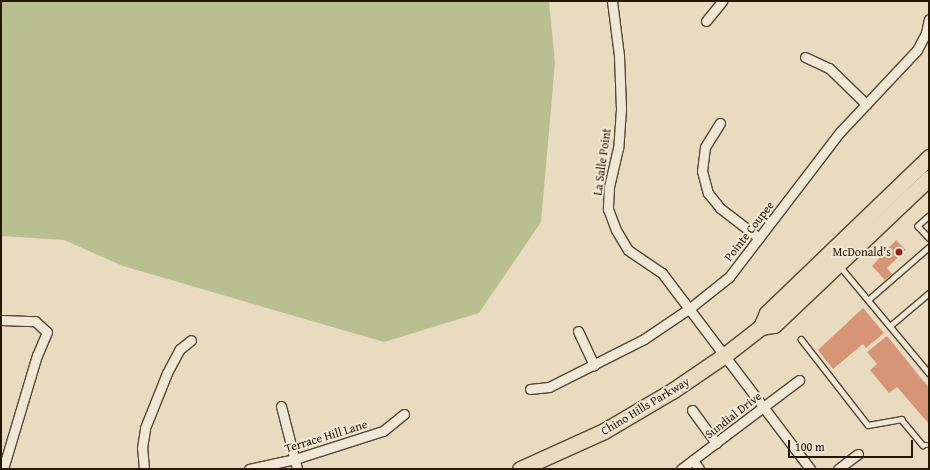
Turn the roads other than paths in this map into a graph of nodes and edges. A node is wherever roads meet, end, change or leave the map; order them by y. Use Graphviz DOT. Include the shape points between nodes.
graph roads {
  1 [pos="612,1"];
  2 [pos="722,1"];
  3 [pos="929,20"];
  4 [pos="706,21"];
  5 [pos="805,57"];
  6 [pos="866,104"];
  7 [pos="720,123"];
  8 [pos="929,157"];
  9 [pos="929,178"];
  10 [pos="929,216"];
  11 [pos="759,238"];
  12 [pos="929,238"];
  13 [pos="929,247"];
  14 [pos="833,260"];
  15 [pos="929,293"];
  16 [pos="868,300"];
  17 [pos="690,308"];
  18 [pos="1,320"];
  19 [pos="890,326"];
  20 [pos="578,331"];
  21 [pos="801,339"];
  22 [pos="191,340"];
  23 [pos="725,355"];
  24 [pos="594,365"];
  25 [pos="929,373"];
  26 [pos="799,380"];
  27 [pos="530,389"];
  28 [pos="281,406"];
  29 [pos="764,406"];
  30 [pos="692,410"];
  31 [pos="404,414"];
  32 [pos="716,443"];
  33 [pos="929,445"];
  34 [pos="858,454"];
  35 [pos="295,460"];
  36 [pos="693,460"];
  37 [pos="541,465"];
  38 [pos="3,469"];
  39 [pos="144,469"];
  40 [pos="249,469"];
  41 [pos="297,469"];
  42 [pos="520,469"];
  43 [pos="681,469"];
  44 [pos="699,469"];
  45 [pos="810,469"];
  46 [pos="838,469"];
  1 -- 17 [label="street, La Salle Point" via="619,56 621,109 618,148 609,187 608,209 616,230 628,250 662,273"];
  2 -- 4 [label="street"];
  3 -- 6 [label="street, Pointe Coupee" via="926,33 917,50"];
  5 -- 6 [label="street" via="829,68"];
  6 -- 11 [label="street, Pointe Coupee" via="840,132"];
  7 -- 11 [label="street" via="705,148 702,171 708,193 720,208"];
  8 -- 14 [label="main road, Chino Hills Parkway"];
  9 -- 14 [label="main road, Chino Hills Parkway"];
  10 -- 12 [label="lane" via="918,226"];
  11 -- 17 [label="street, Pointe Coupee" via="729,277"];
  13 -- 16 [label="lane"];
  14 -- 16 [label="lane"];
  14 -- 23 [label="main road, Chino Hills Parkway" via="774,325 761,327"];
  15 -- 19 [label="lane"];
  16 -- 19 [label="lane"];
  17 -- 23 [label="street, La Salle Point"];
  17 -- 24 [label="street, Pointe Coupee" via="644,339"];
  18 -- 38 [label="street" via="35,321 47,332 37,355"];
  19 -- 25 [label="lane"];
  20 -- 24 [label="street"];
  21 -- 33 [label="lane" via="868,424 901,419 923,445"];
  22 -- 39 [label="street" via="180,349 167,373 146,428 142,448"];
  23 -- 29 [label="street, La Salle Point"];
  23 -- 37 [label="main road, Chino Hills Parkway" via="656,401"];
  24 -- 27 [label="street, Pointe Coupee" via="549,387"];
  26 -- 29 [label="street, Sundial Drive"];
  28 -- 35 [label="street"];
  29 -- 32 [label="street, Sundial Drive"];
  29 -- 45 [label="street, La Salle Point"];
  30 -- 32 [label="street"];
  31 -- 35 [label="street, Terrace Hill Lane" via="383,431"];
  32 -- 36 [label="street, Sundial Drive"];
  34 -- 46 [label="street"];
  35 -- 40 [label="street, Terrace Hill Lane"];
  35 -- 41 [label="street"];
  36 -- 43 [label="street, Sundial Drive"];
  36 -- 44 [label="street"];
  37 -- 42 [label="main road, Chino Hills Parkway"];
}
